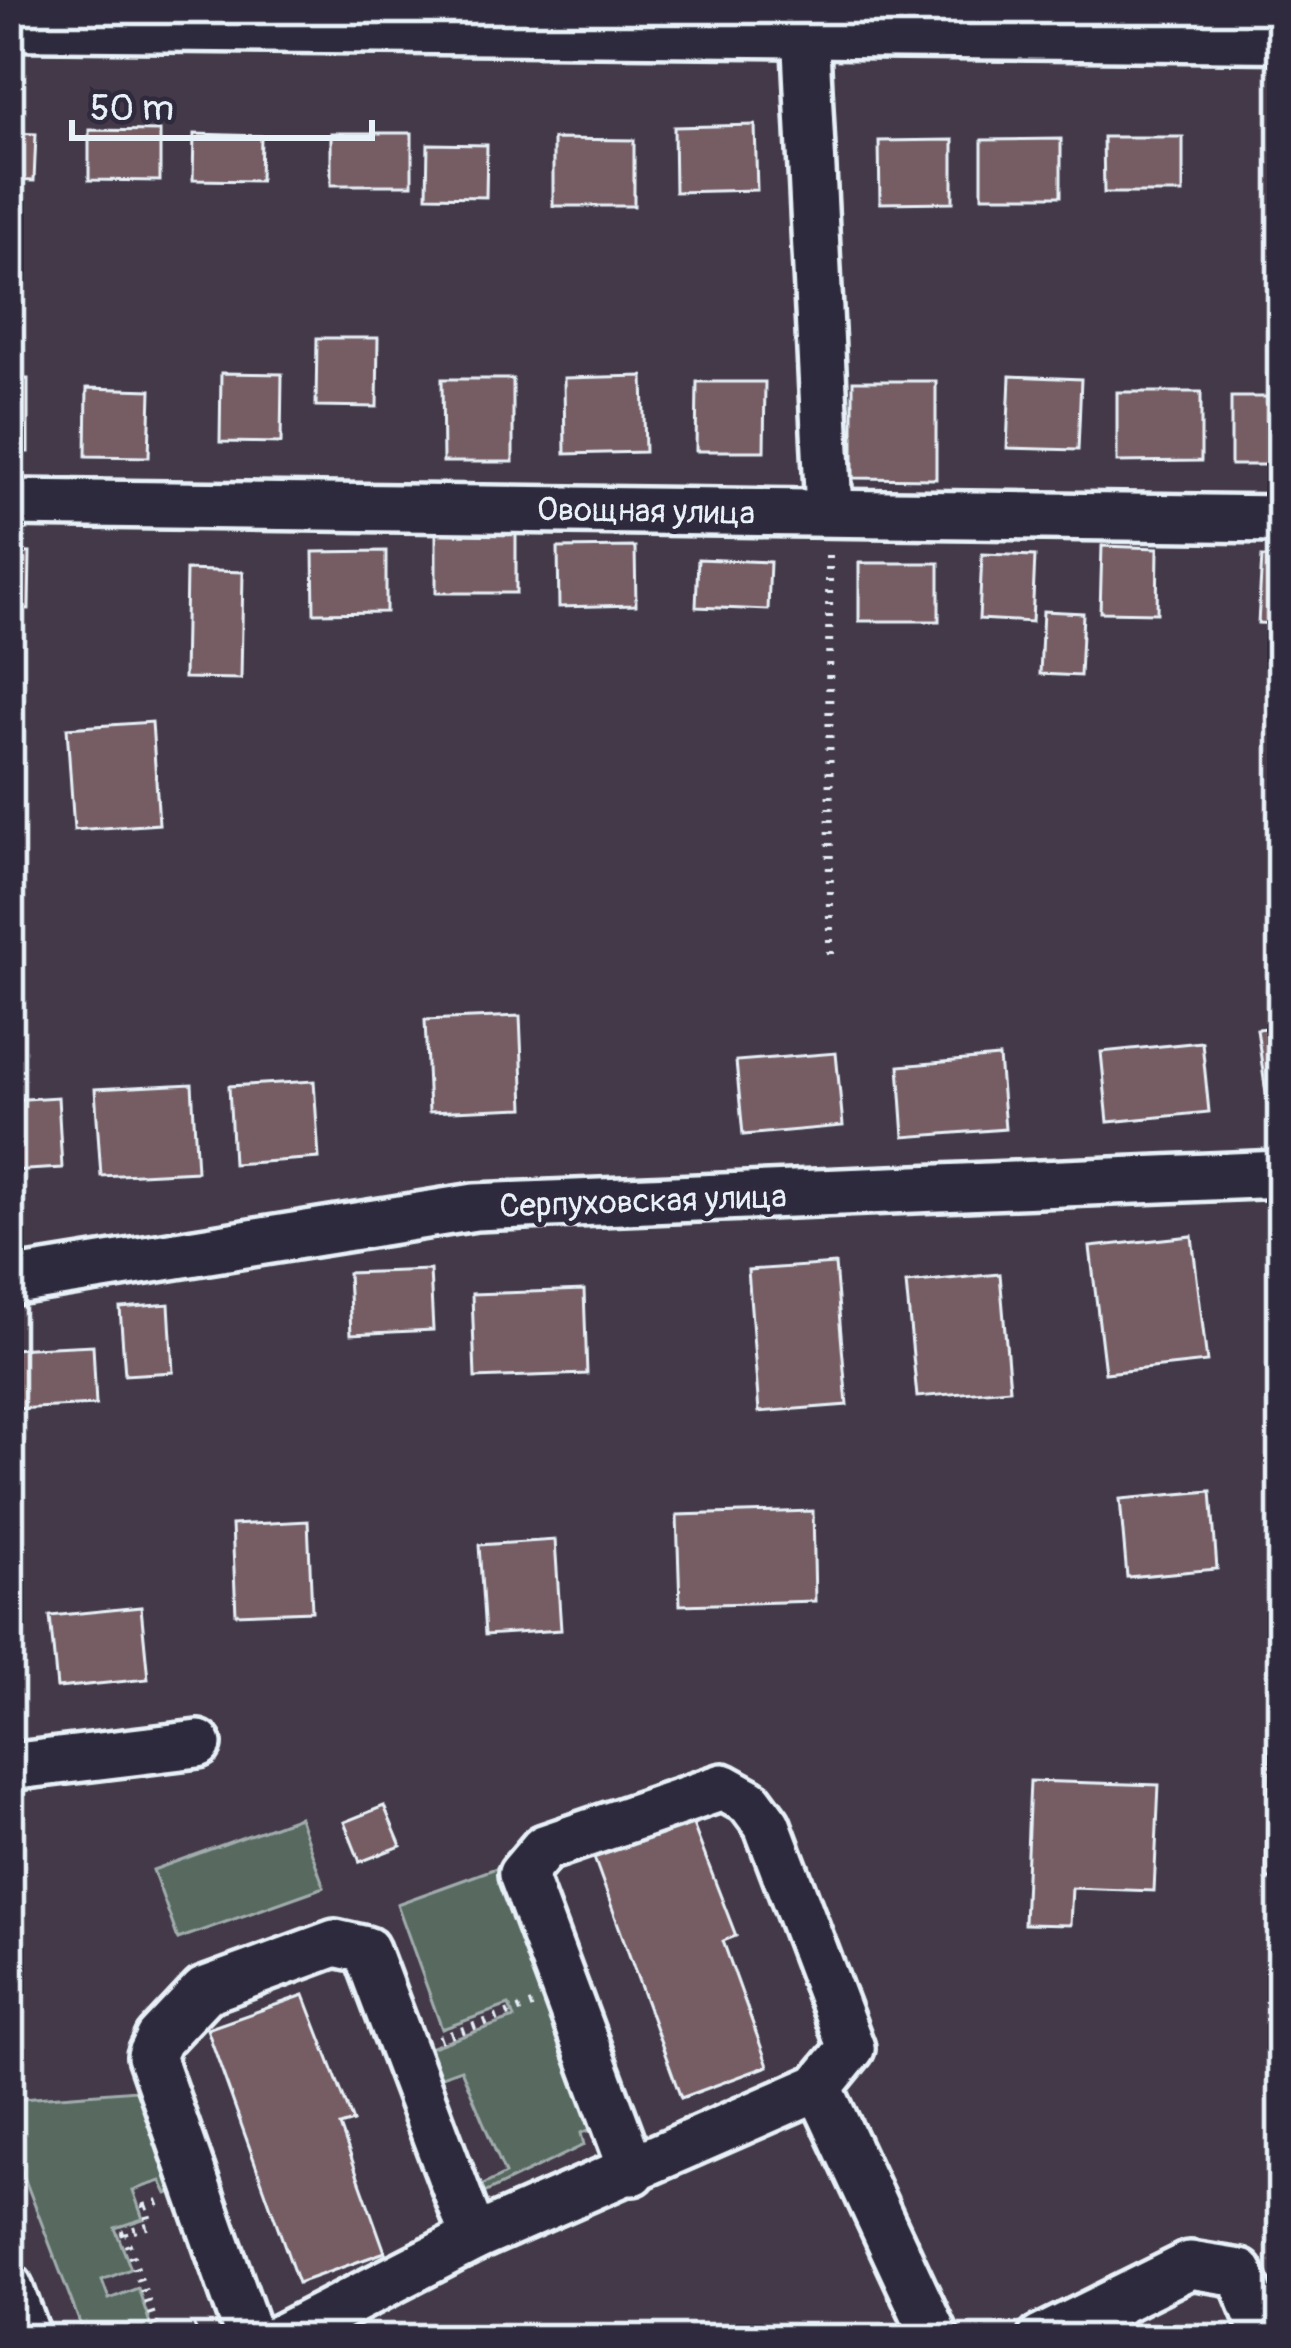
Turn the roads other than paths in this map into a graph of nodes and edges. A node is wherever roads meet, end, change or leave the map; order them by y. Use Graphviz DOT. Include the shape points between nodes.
graph roads {
  1 [pos="9,22"];
  2 [pos="805,29"];
  3 [pos="1282,34"];
  4 [pos="9,503"];
  5 [pos="829,512"];
  6 [pos="1282,519"];
  7 [pos="1282,1174"];
  8 [pos="9,1282"];
  9 [pos="198,1744"];
  10 [pos="9,1767"];
  11 [pos="819,2087"];
  12 [pos="633,2172"];
  13 [pos="475,2238"];
  14 [pos="9,2287"];
  15 [pos="28,2339"];
  16 [pos="250,2339"];
  17 [pos="278,2339"];
  18 [pos="936,2339"];
  19 [pos="1041,2339"];
  20 [pos="1267,2339"];
  1 -- 2 [label="main road"];
  2 -- 3 [label="main road"];
  2 -- 5 [label="street"];
  4 -- 5 [label="street, Овощная улица"];
  5 -- 6 [label="street, Овощная улица"];
  7 -- 8 [label="street, Серпуховская улица" via="475,1207"];
  9 -- 10 [label="street"];
  11 -- 12 [label="street"];
  11 -- 12 [label="street" via="850,2048 767,1825 750,1802 723,1787 532,1857 522,1874"];
  11 -- 18 [label="street"];
  12 -- 13 [label="street"];
  13 -- 16 [label="street" via="366,1950 335,1943 204,1991 151,2056"];
  13 -- 17 [label="street"];
  14 -- 15 [label="street"];
  19 -- 20 [label="street" via="1205,2265 1240,2273"];
}
